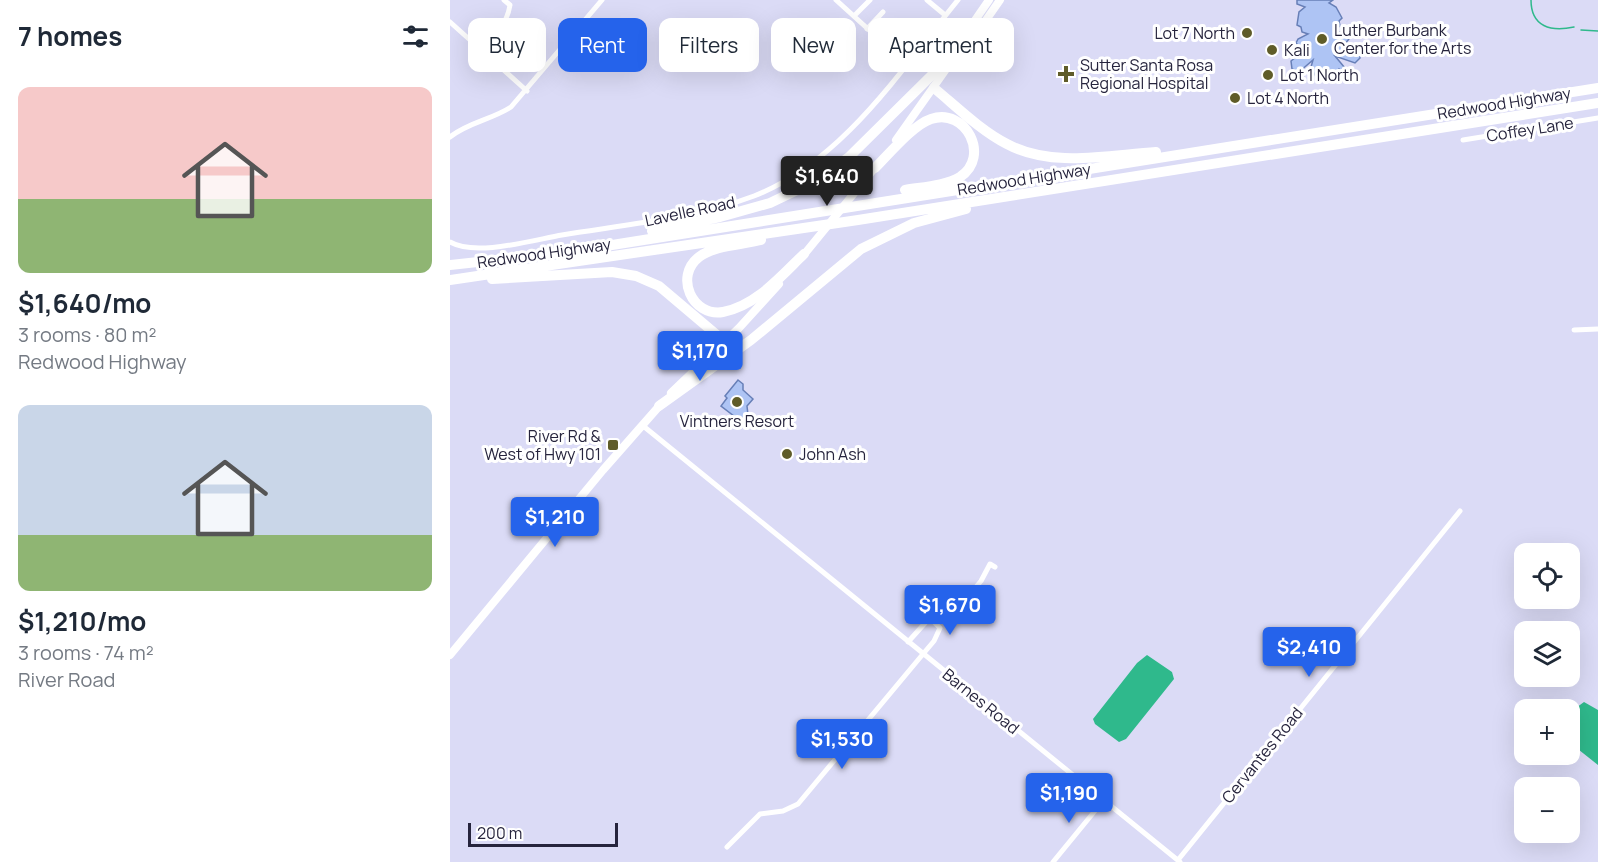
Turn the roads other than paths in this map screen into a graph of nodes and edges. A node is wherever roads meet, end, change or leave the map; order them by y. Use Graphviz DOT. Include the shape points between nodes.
graph roads {
  1 [pos="504,0"];
  2 [pos="836,0"];
  3 [pos="870,0"];
  4 [pos="927,0"];
  5 [pos="958,0"];
  6 [pos="989,0"];
  7 [pos="1000,0"];
  8 [pos="600,1"];
  9 [pos="883,12"];
  10 [pos="945,15"];
  11 [pos="854,16"];
  12 [pos="508,18"];
  13 [pos="943,18"];
  14 [pos="976,18"];
  15 [pos="987,18"];
  16 [pos="450,22"];
  17 [pos="867,29"];
  18 [pos="468,38"];
  19 [pos="506,72"];
  20 [pos="899,72"];
  21 [pos="935,72"];
  22 [pos="945,72"];
  23 [pos="934,88"];
  24 [pos="1598,88"];
  25 [pos="527,91"];
  26 [pos="1598,104"];
  27 [pos="1598,118"];
  28 [pos="450,137"];
  29 [pos="1463,140"];
  30 [pos="1205,151"];
  31 [pos="875,168"];
  32 [pos="1025,194"];
  33 [pos="870,203"];
  34 [pos="801,227"];
  35 [pos="450,242"];
  36 [pos="624,242"];
  37 [pos="804,254"];
  38 [pos="450,265"];
  39 [pos="474,277"];
  40 [pos="450,280"];
  41 [pos="1598,329"];
  42 [pos="1574,330"];
  43 [pos="724,341"];
  44 [pos="659,406"];
  45 [pos="642,425"];
  46 [pos="1460,511"];
  47 [pos="995,567"];
  48 [pos="930,618"];
  49 [pos="908,642"];
  50 [pos="923,654"];
  51 [pos="450,656"];
  52 [pos="1103,801"];
  53 [pos="728,847"];
  54 [pos="1179,861"];
  55 [pos="1053,862"];
  1 -- 12 [label="street" via="510,5"];
  2 -- 11 [label="street"];
  3 -- 11 [label="street"];
  4 -- 10 [label="street"];
  5 -- 10 [label="street, Lavelle Road"];
  6 -- 14 [label="main road"];
  7 -- 15 [label="main road"];
  8 -- 25 [label="street"];
  9 -- 17 [label="street"];
  10 -- 13 [label="street, Lavelle Road"];
  11 -- 17 [label="street"];
  16 -- 18 [label="street"];
  19 -- 25 [label="street"];
  20 -- 35 [label="street, Lavelle Road" via="840,141 799,173 754,196 708,210 511,243 470,248"];
  21 -- 36 [label="highway" via="849,157 818,180 770,203 654,230"];
  22 -- 23 [label="main road"];
  23 -- 30 [label="highway" via="997,138 1046,157"];
  23 -- 31 [label="main road"];
  24 -- 30 [label="highway, Redwood Highway"];
  25 -- 28 [label="street" via="501,114 473,122"];
  26 -- 32 [label="highway, Redwood Highway"];
  27 -- 29 [label="street, Coffey Lane"];
  30 -- 33 [label="highway, Redwood Highway"];
  31 -- 33 [label="highway" via="931,119 957,121 973,141 973,159 961,176"];
  31 -- 37 [label="main road"];
  32 -- 34 [label="highway, Redwood Highway"];
  32 -- 44 [label="highway" via="914,223 870,244 751,340"];
  33 -- 36 [label="highway, Redwood Highway"];
  34 -- 37 [label="highway" via="703,254 688,272 688,289 695,302 706,310 729,310 760,294"];
  34 -- 39 [label="highway, Redwood Highway"];
  36 -- 38 [label="highway, Redwood Highway"];
  37 -- 43 [label="main road"];
  39 -- 40 [label="highway, Redwood Highway"];
  39 -- 43 [label="highway" via="506,280 612,272 636,276 663,289"];
  41 -- 42 [label="street"];
  43 -- 44 [label="main road"];
  44 -- 45 [label="main road"];
  45 -- 49 [label="street, Barnes Road"];
  45 -- 51 [label="main road"];
  46 -- 54 [label="street, Cervantes Road"];
  47 -- 48 [label="street" via="990,564 964,601 945,602"];
  48 -- 49 [label="street"];
  48 -- 50 [label="street" via="940,628"];
  49 -- 50 [label="street, Barnes Road"];
  50 -- 52 [label="street, Barnes Road"];
  50 -- 53 [label="street" via="798,804 760,814"];
  52 -- 54 [label="street, Barnes Road"];
  52 -- 55 [label="street"];
}
